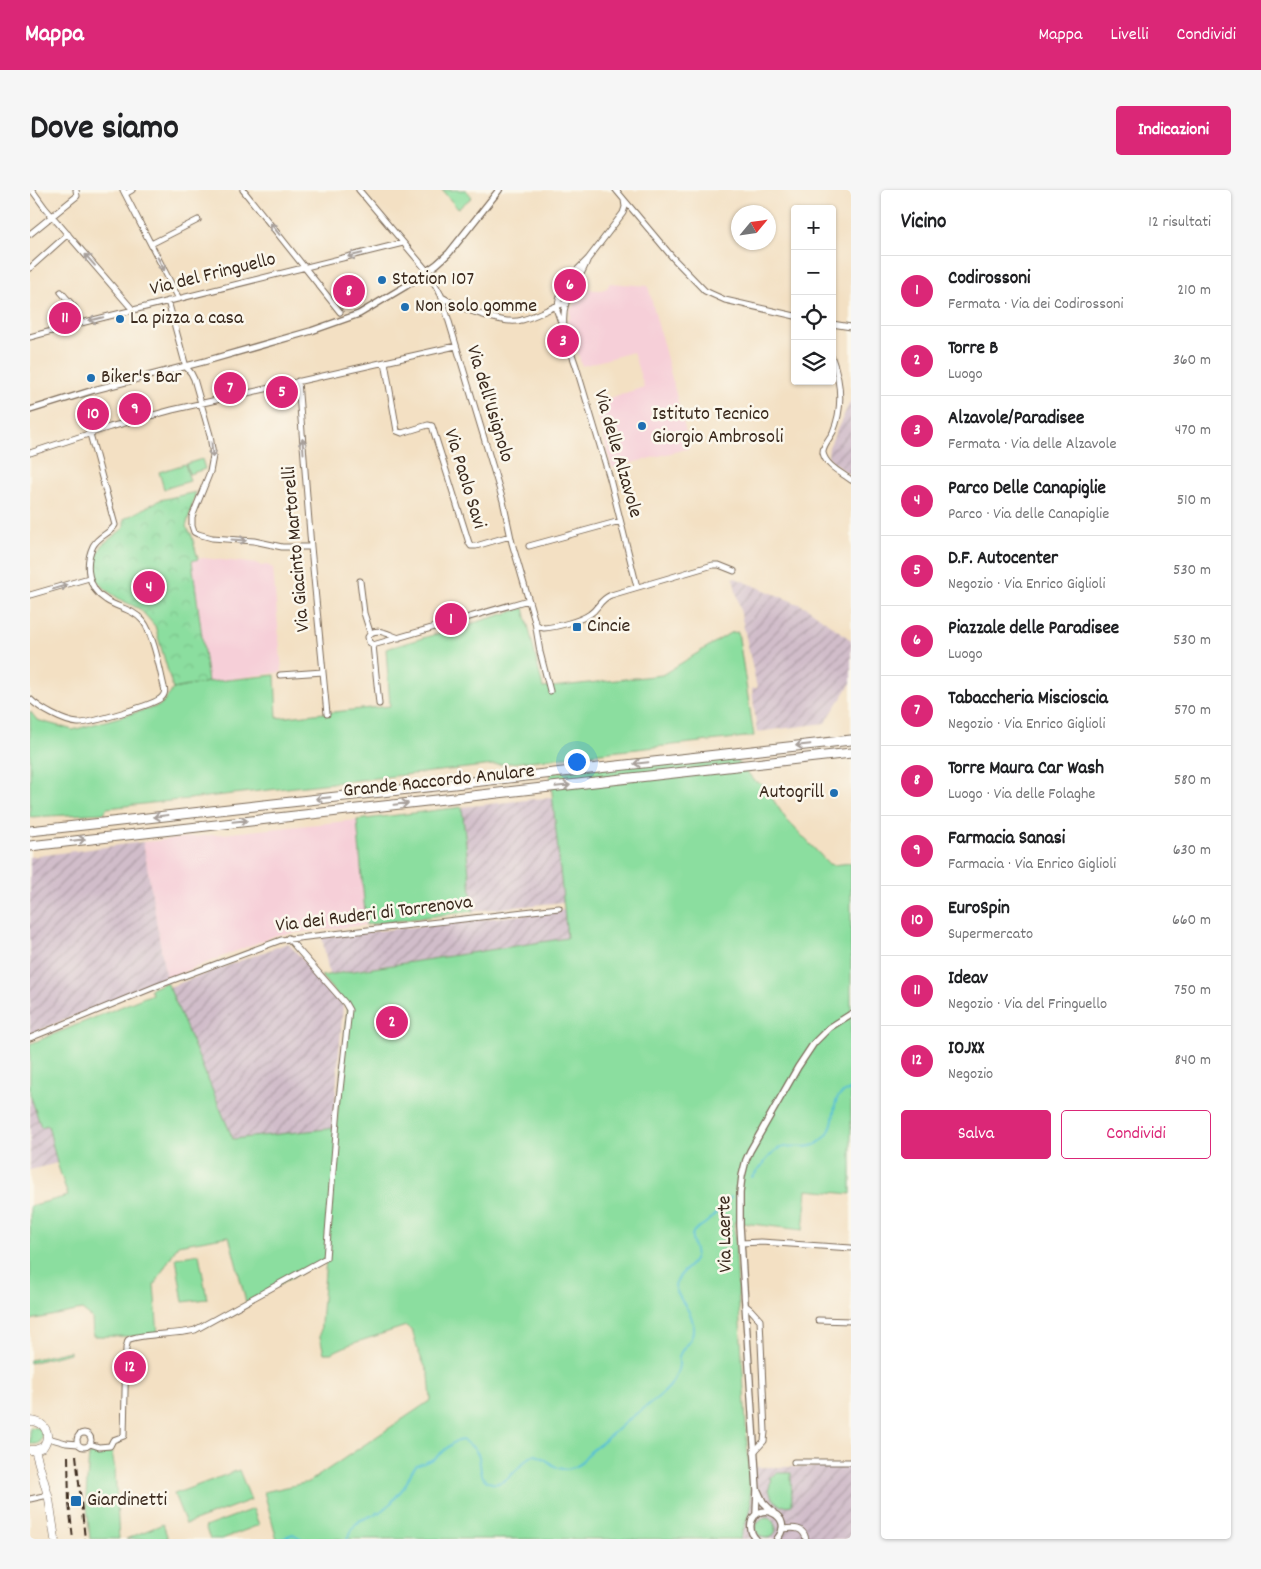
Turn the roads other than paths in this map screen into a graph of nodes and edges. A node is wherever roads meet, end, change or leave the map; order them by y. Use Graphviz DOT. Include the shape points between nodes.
graph roads {
  1 [pos="32,190"];
  2 [pos="76,190"];
  3 [pos="132,190"];
  4 [pos="243,190"];
  5 [pos="359,190"];
  6 [pos="499,190"];
  7 [pos="616,190"];
  8 [pos="124,192"];
  9 [pos="624,200"];
  10 [pos="52,215"];
  11 [pos="198,220"];
  12 [pos="30,234"];
  13 [pos="68,234"];
  14 [pos="403,243"];
  15 [pos="151,244"];
  16 [pos="588,259"];
  17 [pos="306,267"];
  18 [pos="30,268"];
  19 [pos="428,272"];
  20 [pos="61,292"];
  21 [pos="442,296"];
  22 [pos="179,298"];
  23 [pos="168,301"];
  24 [pos="566,303"];
  25 [pos="558,305"];
  26 [pos="133,310"];
  27 [pos="340,312"];
  28 [pos="791,315"];
  29 [pos="81,323"];
  30 [pos="836,325"];
  31 [pos="851,327"];
  32 [pos="565,330"];
  33 [pos="30,337"];
  34 [pos="456,346"];
  35 [pos="385,362"];
  36 [pos="186,367"];
  37 [pos="836,370"];
  38 [pos="298,381"];
  39 [pos="201,403"];
  40 [pos="30,410"];
  41 [pos="90,434"];
  42 [pos="30,453"];
  43 [pos="851,480"];
  44 [pos="620,520"];
  45 [pos="510,536"];
  46 [pos="529,546"];
  47 [pos="311,547"];
  48 [pos="734,572"];
  49 [pos="89,578"];
  50 [pos="360,580"];
  51 [pos="637,587"];
  52 [pos="30,595"];
  53 [pos="528,600"];
  54 [pos="535,622"];
  55 [pos="370,632"];
  56 [pos="399,638"];
  57 [pos="373,645"];
  58 [pos="323,672"];
  59 [pos="280,675"];
  60 [pos="550,691"];
  61 [pos="30,699"];
  62 [pos="378,704"];
  63 [pos="327,714"];
  64 [pos="851,740"];
  65 [pos="851,754"];
  66 [pos="30,831"];
  67 [pos="30,846"];
  68 [pos="559,908"];
  69 [pos="288,938"];
  70 [pos="851,1014"];
  71 [pos="30,1038"];
  72 [pos="741,1243"];
  73 [pos="851,1248"];
  74 [pos="745,1305"];
  75 [pos="818,1320"];
  76 [pos="851,1322"];
  77 [pos="30,1421"];
  78 [pos="48,1438"];
  79 [pos="78,1444"];
  80 [pos="90,1444"];
  81 [pos="33,1450"];
  82 [pos="754,1452"];
  83 [pos="794,1462"];
  84 [pos="851,1462"];
  85 [pos="757,1490"];
  86 [pos="48,1495"];
  87 [pos="30,1499"];
  88 [pos="773,1513"];
  89 [pos="756,1514"];
  90 [pos="782,1529"];
  91 [pos="751,1532"];
  92 [pos="55,1539"];
  93 [pos="747,1539"];
  94 [pos="756,1539"];
  95 [pos="778,1539"];
  96 [pos="806,1539"];
  1 -- 10 [label="street"];
  2 -- 10 [label="street" via="77,196"];
  3 -- 8 [label="street"];
  17 -- 4 [label="street, one-way"];
  5 -- 14 [label="street, Via dell'Usignolo"];
  6 -- 19 [label="street" via="449,253"];
  7 -- 9 [label="street"];
  8 -- 15 [label="street"];
  9 -- 16 [label="street" via="623,214"];
  9 -- 28 [label="street" via="705,291 725,300"];
  10 -- 12 [label="street"];
  10 -- 13 [label="street"];
  11 -- 15 [label="street"];
  13 -- 18 [label="street"];
  26 -- 13 [label="street, one-way"];
  14 -- 17 [label="street, Via del Fringuello, one-way"];
  14 -- 19 [label="street, Via dell'Usignolo"];
  15 -- 22 [label="street, one-way"];
  16 -- 24 [label="street"];
  16 -- 25 [label="street" via="562,291"];
  17 -- 22 [label="street, Via del Fringuello"];
  17 -- 27 [label="street"];
  19 -- 21 [label="street, Via dell'Usignolo"];
  19 -- 36 [label="street" via="390,297 345,320"];
  20 -- 29 [label="street" via="75,308"];
  21 -- 25 [label="street" via="463,309 513,322"];
  21 -- 34 [label="street, Via dell'Usignolo"];
  22 -- 23 [label="street, Via del Fringuello"];
  23 -- 26 [label="street, Via del Fringuello"];
  23 -- 36 [label="street"];
  24 -- 25 [label="street"];
  24 -- 32 [label="street"];
  25 -- 32 [label="street, Via delle Alzavole"];
  26 -- 29 [label="street, Via del Fringuello, one-way"];
  29 -- 33 [label="street, Via del Fringuello"];
  30 -- 31 [label="street"];
  32 -- 44 [label="street, Via delle Alzavole"];
  34 -- 35 [label="street"];
  34 -- 45 [label="street, Via dell'Usignolo" via="500,491"];
  35 -- 38 [label="street"];
  35 -- 45 [label="street, Via Paolo Savi" via="397,430 401,433 432,426 468,543 476,546"];
  36 -- 39 [label="street" via="193,376"];
  36 -- 40 [label="street"];
  37 -- 43 [label="street" via="839,402 834,430 823,452 829,464"];
  38 -- 39 [label="street"];
  47 -- 38 [label="street, Via Giacinto Martorelli, one-way"];
  39 -- 41 [label="street"];
  39 -- 47 [label="street, one-way" via="213,459 192,517 196,534 284,548"];
  41 -- 42 [label="street"];
  41 -- 49 [label="street" via="115,525 94,545 88,560"];
  44 -- 46 [label="street"];
  44 -- 51 [label="street, Via delle Alzavole"];
  45 -- 53 [label="street, Via dell'Usignolo"];
  47 -- 58 [label="street, Via Giacinto Martorelli"];
  48 -- 51 [label="street" via="713,565"];
  52 -- 49 [label="street, one-way"];
  49 -- 61 [label="street" via="101,596 134,613 145,624 164,686 163,696 128,711 81,723 62,718"];
  50 -- 55 [label="street"];
  51 -- 54 [label="street" via="607,596 592,613 577,620 547,628"];
  53 -- 54 [label="street, Via dell'Usignolo"];
  53 -- 56 [label="street"];
  54 -- 60 [label="street, Via dell'Usignolo"];
  55 -- 56 [label="street"];
  55 -- 57 [label="street" via="368,639"];
  56 -- 57 [label="street"];
  57 -- 62 [label="street"];
  58 -- 59 [label="street"];
  58 -- 63 [label="street, Via Giacinto Martorelli"];
  64 -- 66 [label="highway, Grande Raccordo Anulare, one-way"];
  67 -- 65 [label="highway, Grande Raccordo Anulare, one-way"];
  68 -- 69 [label="street, Via dei Ruderi di Torrenova"];
  69 -- 71 [label="street, Via dei Ruderi di Torrenova" via="157,986"];
  69 -- 80 [label="street" via="349,1010 326,1258 195,1330 128,1340 124,1436 113,1440 110,1446"];
  70 -- 72 [label="street, Via Laerte" via="826,1030 814,1043 748,1154 740,1193"];
  72 -- 73 [label="street"];
  72 -- 74 [label="street, Via Laerte"];
  74 -- 82 [label="street, Via Laerte"];
  74 -- 82 [label="street" via="760,1320 765,1432 764,1441"];
  75 -- 76 [label="street"];
  77 -- 78 [label="main road" via="43,1425"];
  78 -- 79 [label="street"];
  78 -- 81 [label="main road" via="43,1447"];
  79 -- 80 [label="street" via="85,1447"];
  79 -- 80 [label="street" via="78,1437 85,1434 91,1438"];
  81 -- 86 [label="main road"];
  82 -- 85 [label="street, Via Laerte"];
  83 -- 84 [label="street"];
  85 -- 88 [label="street, Via Laerte"];
  85 -- 89 [label="street, Via Laerte"];
  86 -- 87 [label="street"];
  86 -- 92 [label="main road"];
  88 -- 89 [label="street"];
  88 -- 90 [label="street, Via Laerte" via="780,1519"];
  89 -- 91 [label="street, Via Laerte" via="751,1522"];
  90 -- 95 [label="street"];
  90 -- 96 [label="street" via="800,1529"];
  91 -- 93 [label="street"];
  91 -- 94 [label="street"];
}
